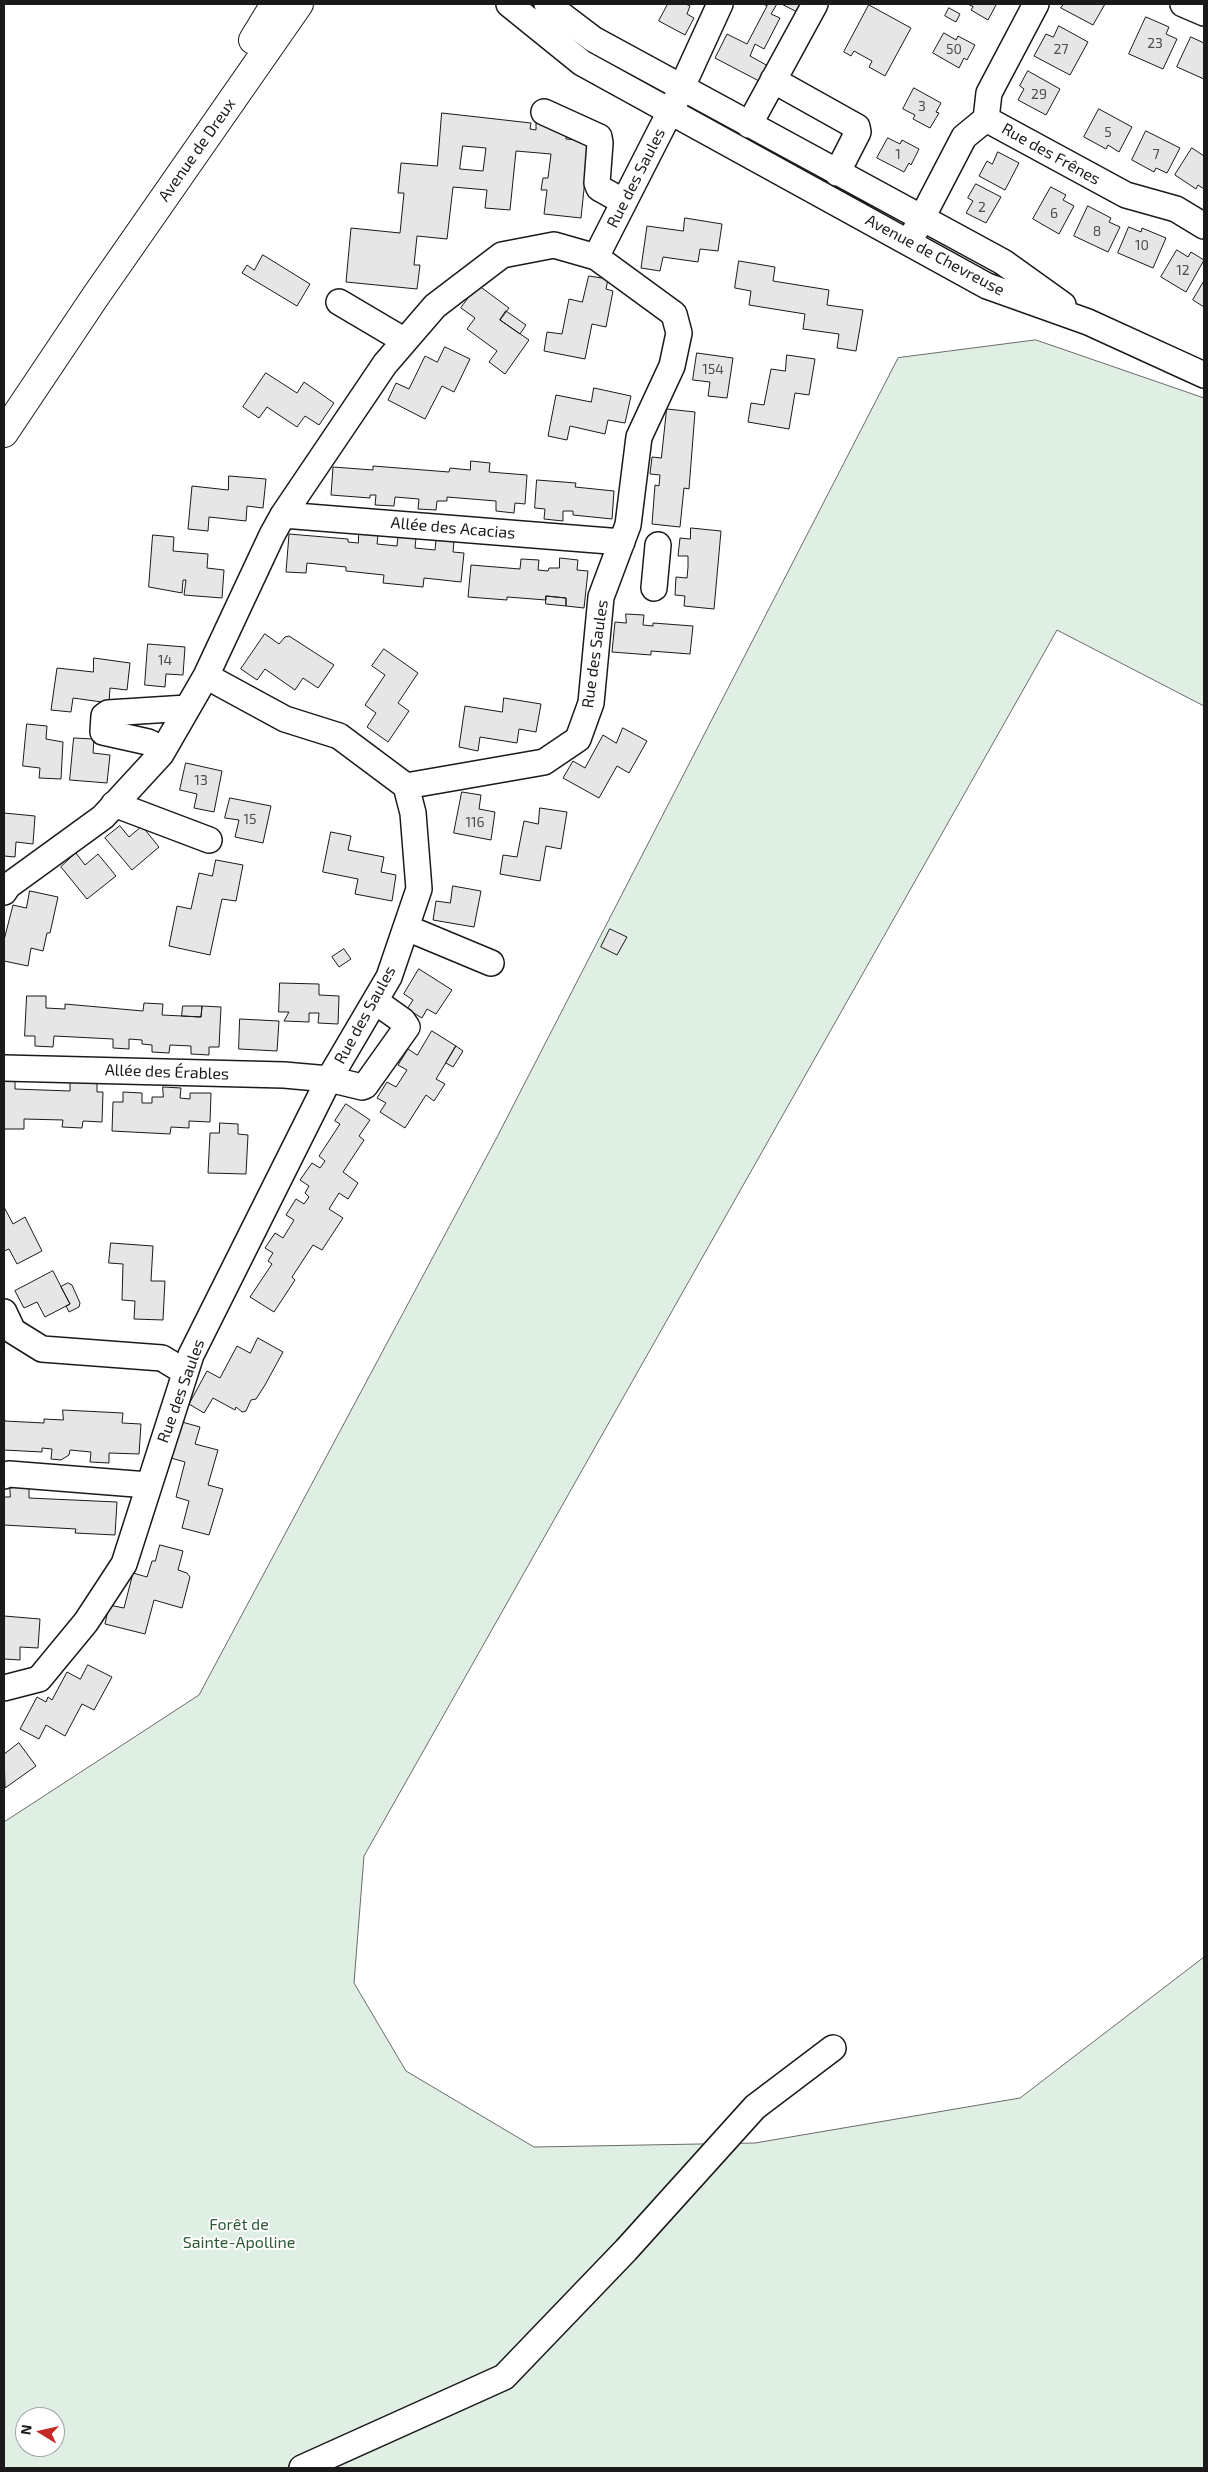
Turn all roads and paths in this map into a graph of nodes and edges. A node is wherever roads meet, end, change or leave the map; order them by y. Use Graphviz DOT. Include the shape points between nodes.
graph roads {
  1 [pos="275,4"];
  2 [pos="299,4"];
  3 [pos="509,4"];
  4 [pos="547,4"];
  5 [pos="720,4"];
  6 [pos="815,4"];
  7 [pos="1036,4"];
  8 [pos="1183,4"];
  9 [pos="1204,13"];
  10 [pos="774,80"];
  11 [pos="675,100"];
  12 [pos="544,112"];
  13 [pos="986,119"];
  14 [pos="749,125"];
  15 [pos="837,172"];
  16 [pos="624,202"];
  17 [pos="921,218"];
  18 [pos="1204,226"];
  19 [pos="910,244"];
  20 [pos="596,257"];
  21 [pos="95,297"];
  22 [pos="339,302"];
  23 [pos="1088,322"];
  24 [pos="405,341"];
  25 [pos="1204,375"];
  26 [pos="4,433"];
  27 [pos="283,515"];
  28 [pos="622,542"];
  29 [pos="658,545"];
  30 [pos="654,588"];
  31 [pos="206,676"];
  32 [pos="187,708"];
  33 [pos="161,754"];
  34 [pos="406,786"];
  35 [pos="114,804"];
  36 [pos="209,840"];
  37 [pos="4,892"];
  38 [pos="407,928"];
  39 [pos="491,963"];
  40 [pos="375,1001"];
  41 [pos="4,1068"];
  42 [pos="329,1079"];
  43 [pos="4,1312"];
  44 [pos="185,1372"];
  45 [pos="4,1476"];
  46 [pos="148,1485"];
  47 [pos="4,1688"];
  48 [pos="833,2048"];
  49 [pos="302,2468"];
  1 -- 21 [label="main road, Avenue de Dreux"];
  2 -- 21 [label="main road, Avenue de Dreux"];
  3 -- 11 [label="street, Avenue de Chevreuse" via="582,63"];
  4 -- 11 [label="street, Avenue de Chevreuse"];
  5 -- 11 [label="street, Rue des Saules"];
  6 -- 10 [label="street"];
  7 -- 13 [label="street, Rue des Frênes" via="989,93"];
  8 -- 9 [label="street"];
  10 -- 14 [label="street"];
  10 -- 15 [label="street" via="856,127 858,132"];
  11 -- 14 [label="street, Avenue de Chevreuse"];
  11 -- 16 [label="street, Rue des Saules"];
  11 -- 19 [label="street, Avenue de Chevreuse"];
  12 -- 16 [label="street" via="599,137 597,183 599,188"];
  13 -- 17 [label="street" via="964,137"];
  13 -- 18 [label="street, Rue des Frênes" via="1126,195 1176,209"];
  14 -- 15 [label="street, Avenue de Chevreuse"];
  15 -- 17 [label="street, Avenue de Chevreuse"];
  16 -- 20 [label="street, Rue des Saules"];
  17 -- 19 [label="street"];
  17 -- 23 [label="street, Avenue de Chevreuse" via="1003,262"];
  19 -- 23 [label="street, Avenue de Chevreuse" via="987,286"];
  20 -- 24 [label="street, Rue des Saules" via="554,245 502,255 435,306"];
  20 -- 28 [label="street, Rue des Saules" via="674,314 679,333 672,366 639,437 628,524"];
  21 -- 26 [label="main road, Avenue de Dreux"];
  22 -- 24 [label="street"];
  23 -- 25 [label="street"];
  24 -- 27 [label="street, Rue des Saules"];
  27 -- 28 [label="street, Allée des Acacias"];
  27 -- 31 [label="street, Rue des Saules"];
  28 -- 34 [label="street, Rue des Saules" via="601,597 591,703 578,739 544,762"];
  29 -- 30 [label="street"];
  31 -- 32 [label="street, Rue des Saules"];
  31 -- 34 [label="street" via="285,719 339,736"];
  32 -- 33 [label="street, Rue des Saules"];
  32 -- 33 [label="street" via="108,713 104,716 103,732 148,742"];
  33 -- 35 [label="street, Rue des Saules"];
  34 -- 38 [label="street, Rue des Saules" via="413,813 419,889"];
  35 -- 36 [label="street"];
  35 -- 37 [label="street, Rue des Saules" via="103,817"];
  38 -- 39 [label="street"];
  38 -- 40 [label="street, Rue des Saules" via="389,977"];
  40 -- 42 [label="street, Rue des Saules"];
  40 -- 42 [label="street, Allée des Érables" via="403,1021 407,1028 365,1086"];
  41 -- 42 [label="street, Allée des Érables"];
  42 -- 44 [label="street, Rue des Saules"];
  43 -- 44 [label="street" via="14,1331 42,1348 162,1358"];
  44 -- 46 [label="street, Rue des Saules"];
  45 -- 46 [label="street"];
  46 -- 47 [label="street, Rue des Saules" via="124,1564 86,1622 39,1679"];
  48 -- 49 [label="street" via="755,2107 626,2250 504,2377"];
}
